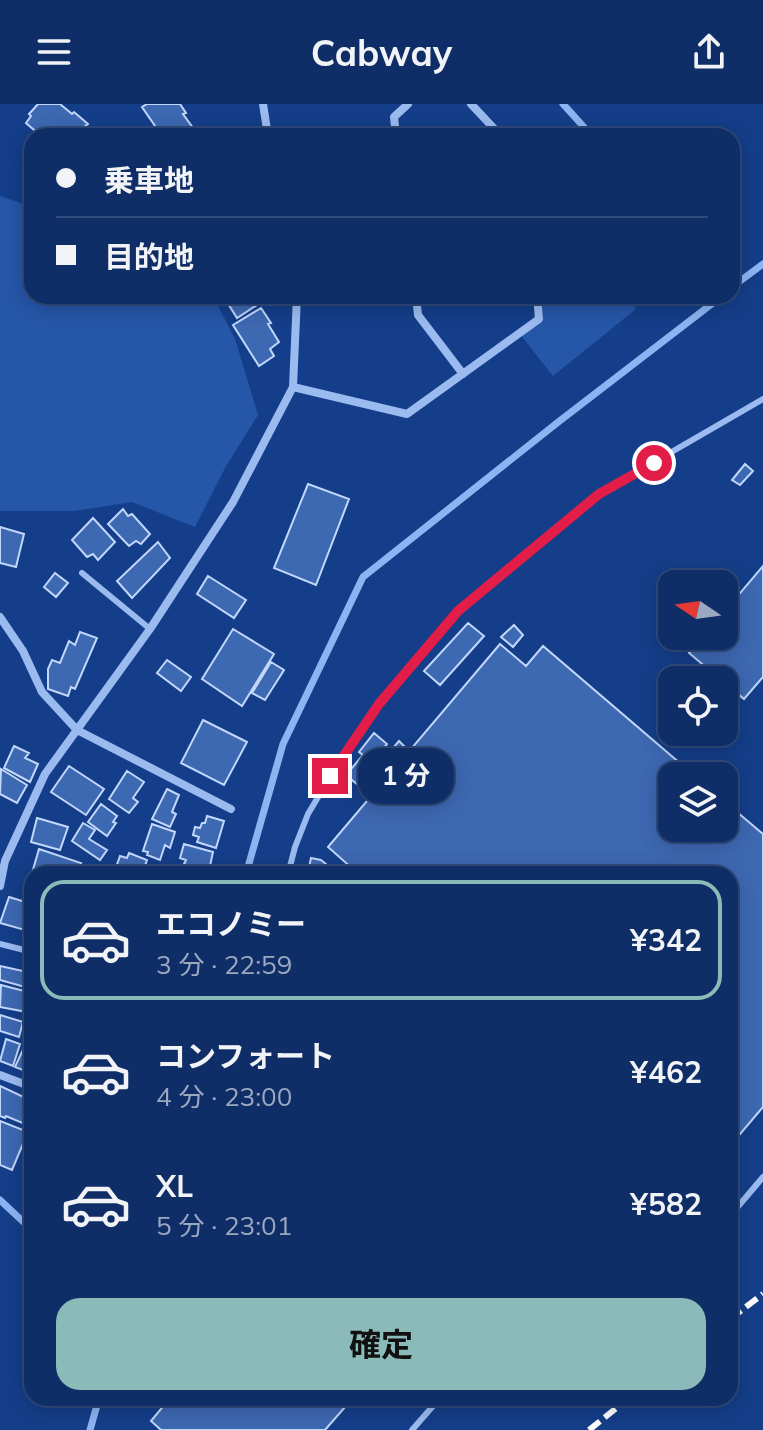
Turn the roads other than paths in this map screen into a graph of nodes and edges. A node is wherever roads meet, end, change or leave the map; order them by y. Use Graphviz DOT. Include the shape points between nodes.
graph roads {
  1 [pos="263,104"];
  2 [pos="408,104"];
  3 [pos="471,104"];
  4 [pos="267,128"];
  5 [pos="395,128"];
  6 [pos="494,128"];
  7 [pos="297,304"];
  8 [pos="417,304"];
  9 [pos="538,304"];
  10 [pos="463,374"];
  11 [pos="293,387"];
  12 [pos="763,399"];
  13 [pos="82,573"];
  14 [pos="0,617"];
  15 [pos="150,629"];
  16 [pos="77,730"];
  17 [pos="231,809"];
  18 [pos="290,866"];
  19 [pos="0,886"];
  20 [pos="0,944"];
  21 [pos="24,950"];
  22 [pos="0,1075"];
  23 [pos="24,1084"];
  24 [pos="763,1177"];
  25 [pos="738,1207"];
  26 [pos="433,1406"];
  27 [pos="412,1430"];
  1 -- 4 [label="street"];
  2 -- 5 [label="street" via="394,117"];
  3 -- 6 [label="street"];
  7 -- 11 [label="street"];
  8 -- 10 [label="street" via="418,315"];
  9 -- 10 [label="street" via="539,319"];
  10 -- 11 [label="street" via="407,414"];
  11 -- 15 [label="street" via="233,502"];
  12 -- 18 [label="lane" via="599,494 458,611 379,704 342,757 308,814"];
  13 -- 15 [label="lane"];
  14 -- 16 [label="street" via="42,692"];
  15 -- 16 [label="street"];
  16 -- 17 [label="street"];
  16 -- 19 [label="street" via="45,774 5,861"];
  20 -- 21 [label="lane"];
  22 -- 23 [label="street"];
  24 -- 25 [label="lane"];
  26 -- 27 [label="lane"];
}
